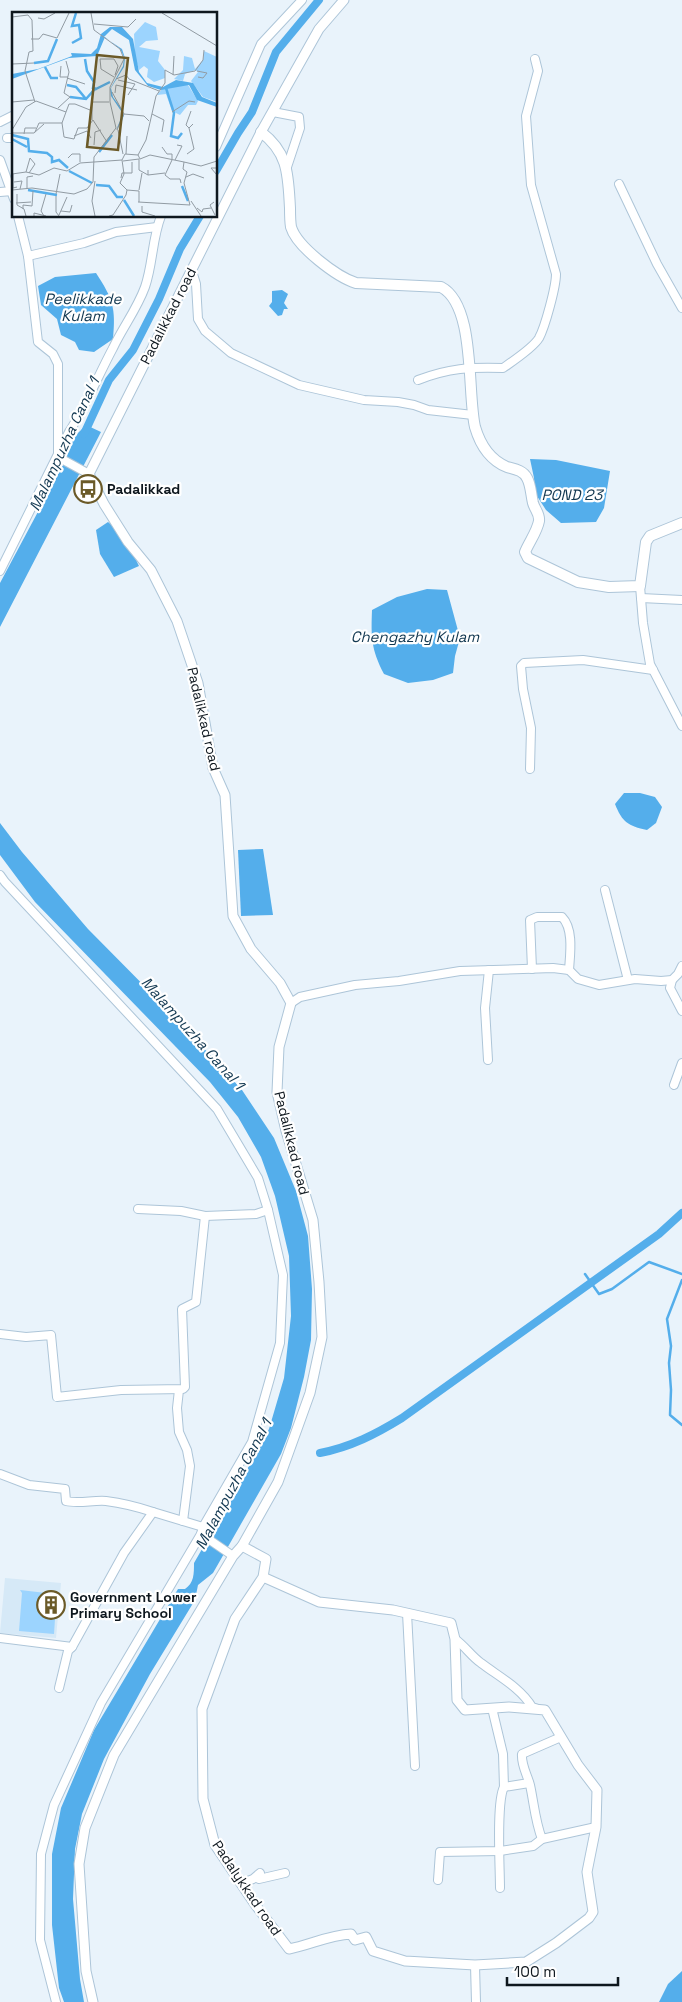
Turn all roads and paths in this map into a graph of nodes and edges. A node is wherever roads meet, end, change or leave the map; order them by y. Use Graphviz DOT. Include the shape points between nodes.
graph roads {
  1 [pos="302,0"];
  2 [pos="344,0"];
  3 [pos="535,59"];
  4 [pos="273,112"];
  5 [pos="12,116"];
  6 [pos="0,122"];
  7 [pos="261,132"];
  8 [pos="218,137"];
  9 [pos="0,160"];
  10 [pos="286,170"];
  11 [pos="620,184"];
  12 [pos="12,192"];
  13 [pos="18,218"];
  14 [pos="160,218"];
  15 [pos="157,227"];
  16 [pos="28,256"];
  17 [pos="192,271"];
  18 [pos="682,308"];
  19 [pos="470,367"];
  20 [pos="418,380"];
  21 [pos="473,415"];
  22 [pos="58,457"];
  23 [pos="89,474"];
  24 [pos="682,523"];
  25 [pos="0,571"];
  26 [pos="640,586"];
  27 [pos="641,598"];
  28 [pos="682,600"];
  29 [pos="653,670"];
  30 [pos="682,726"];
  31 [pos="530,769"];
  32 [pos="0,875"];
  33 [pos="605,890"];
  34 [pos="682,966"];
  35 [pos="532,969"];
  36 [pos="490,970"];
  37 [pos="569,970"];
  38 [pos="628,980"];
  39 [pos="672,980"];
  40 [pos="291,1003"];
  41 [pos="682,1011"];
  42 [pos="488,1060"];
  43 [pos="682,1063"];
  44 [pos="674,1085"];
  45 [pos="138,1209"];
  46 [pos="268,1210"];
  47 [pos="205,1216"];
  48 [pos="0,1334"];
  49 [pos="179,1390"];
  50 [pos="0,1474"];
  51 [pos="153,1512"];
  52 [pos="183,1521"];
  53 [pos="202,1531"];
  54 [pos="242,1546"];
  55 [pos="233,1556"];
  56 [pos="263,1577"];
  57 [pos="407,1613"];
  58 [pos="0,1638"];
  59 [pos="454,1639"];
  60 [pos="72,1647"];
  61 [pos="58,1688"];
  62 [pos="492,1708"];
  63 [pos="538,1709"];
  64 [pos="561,1737"];
  65 [pos="415,1766"];
  66 [pos="530,1784"];
  67 [pos="504,1787"];
  68 [pos="596,1827"];
  69 [pos="542,1839"];
  70 [pos="500,1851"];
  71 [pos="286,1874"];
  72 [pos="236,1877"];
  73 [pos="438,1880"];
  74 [pos="500,1888"];
  75 [pos="475,1965"];
  76 [pos="56,2002"];
  77 [pos="94,2002"];
  78 [pos="476,2002"];
  1 -- 8 [label="street" via="261,44"];
  2 -- 4 [label="street, Padalikkad road" via="319,29"];
  3 -- 19 [label="street" via="538,71 526,116 531,185 556,284 538,339 503,368"];
  4 -- 7 [label="street, Padalikkad road"];
  4 -- 10 [label="street" via="299,117 300,128"];
  5 -- 6 [label="street"];
  7 -- 10 [label="main road" via="277,146"];
  7 -- 17 [label="street, Padalikkad road"];
  9 -- 12 [label="street"];
  10 -- 19 [label="main road" via="291,226 298,239 344,280 368,285 430,285 448,291 454,297 463,323"];
  11 -- 18 [label="street" via="657,264"];
  13 -- 16 [label="street"];
  14 -- 15 [label="street"];
  15 -- 16 [label="street" via="116,232"];
  15 -- 22 [label="street" via="145,287"];
  16 -- 22 [label="street" via="38,342 53,354 58,364"];
  17 -- 21 [label="street" via="198,319 205,330 231,353 299,385 364,400 398,402 428,410"];
  17 -- 23 [label="street, Padalikkad road"];
  19 -- 20 [label="street"];
  19 -- 21 [label="main road"];
  21 -- 26 [label="main road" via="478,436 488,453 527,477 540,518 526,549 528,558 578,582 609,587"];
  22 -- 23 [label="street"];
  22 -- 25 [label="street"];
  23 -- 40 [label="street, Padalikkad road" via="128,542 151,570 177,622 198,683 213,768 225,795 233,916 251,949"];
  24 -- 26 [label="main road" via="650,536 646,542"];
  26 -- 27 [label="street"];
  27 -- 28 [label="street"];
  27 -- 29 [label="street"];
  29 -- 30 [label="street"];
  29 -- 31 [label="street" via="583,660 524,663 523,689 531,728"];
  32 -- 46 [label="street" via="217,1109 258,1178"];
  33 -- 38 [label="street"];
  34 -- 39 [label="street"];
  35 -- 36 [label="street"];
  35 -- 37 [label="street"];
  35 -- 37 [label="street" via="530,920 562,917 568,930"];
  36 -- 40 [label="street" via="355,985 300,997"];
  36 -- 42 [label="street" via="485,1008"];
  37 -- 38 [label="street" via="578,979 599,985"];
  38 -- 39 [label="street"];
  39 -- 41 [label="street" via="670,988"];
  40 -- 54 [label="street, Padalikkad road" via="279,1047 277,1092 313,1220 322,1337 310,1393 278,1482"];
  43 -- 44 [label="street"];
  45 -- 47 [label="street"];
  46 -- 47 [label="street" via="256,1214"];
  46 -- 53 [label="street" via="283,1275 280,1343 252,1442"];
  47 -- 49 [label="street" via="196,1302 182,1309 185,1387"];
  48 -- 49 [label="street" via="51,1335 57,1397 121,1390"];
  49 -- 52 [label="street" via="179,1432 190,1466"];
  50 -- 51 [label="street" via="29,1485 69,1490 66,1500 72,1502 106,1501"];
  51 -- 52 [label="street"];
  51 -- 60 [label="street" via="124,1554"];
  52 -- 53 [label="street"];
  53 -- 55 [label="street"];
  53 -- 76 [label="street" via="101,1703 54,1805 41,1854 40,1940"];
  54 -- 55 [label="street, Padalikkad road"];
  54 -- 56 [label="street" via="266,1559"];
  55 -- 77 [label="street, Padalikkad road" via="114,1755 85,1828 78,1864 86,1971"];
  56 -- 57 [label="street" via="319,1602"];
  56 -- 72 [label="street, Padalykkad road" via="235,1620 202,1709 203,1799 215,1845"];
  57 -- 59 [label="street" via="451,1623"];
  57 -- 65 [label="street"];
  58 -- 60 [label="street"];
  59 -- 62 [label="street" via="457,1700 465,1710"];
  59 -- 63 [label="street"];
  60 -- 61 [label="street"];
  62 -- 63 [label="street"];
  62 -- 67 [label="street" via="503,1754"];
  63 -- 64 [label="street, Padalykkad road" via="545,1710"];
  64 -- 66 [label="street" via="522,1754"];
  64 -- 68 [label="street, Padalykkad road" via="597,1790"];
  66 -- 67 [label="street"];
  66 -- 69 [label="street" via="535,1821"];
  67 -- 70 [label="street"];
  68 -- 69 [label="street"];
  68 -- 75 [label="street, Padalykkad road" via="587,1872 593,1912 589,1918 526,1962"];
  69 -- 70 [label="street" via="533,1846"];
  70 -- 73 [label="street" via="440,1852"];
  70 -- 74 [label="street"];
  71 -- 72 [label="street" via="259,1879 260,1873 245,1882"];
  72 -- 75 [label="street, Padalykkad road" via="289,1949 334,1935 351,1934 355,1940 366,1937 374,1951 406,1962"];
  75 -- 78 [label="street"];
}
